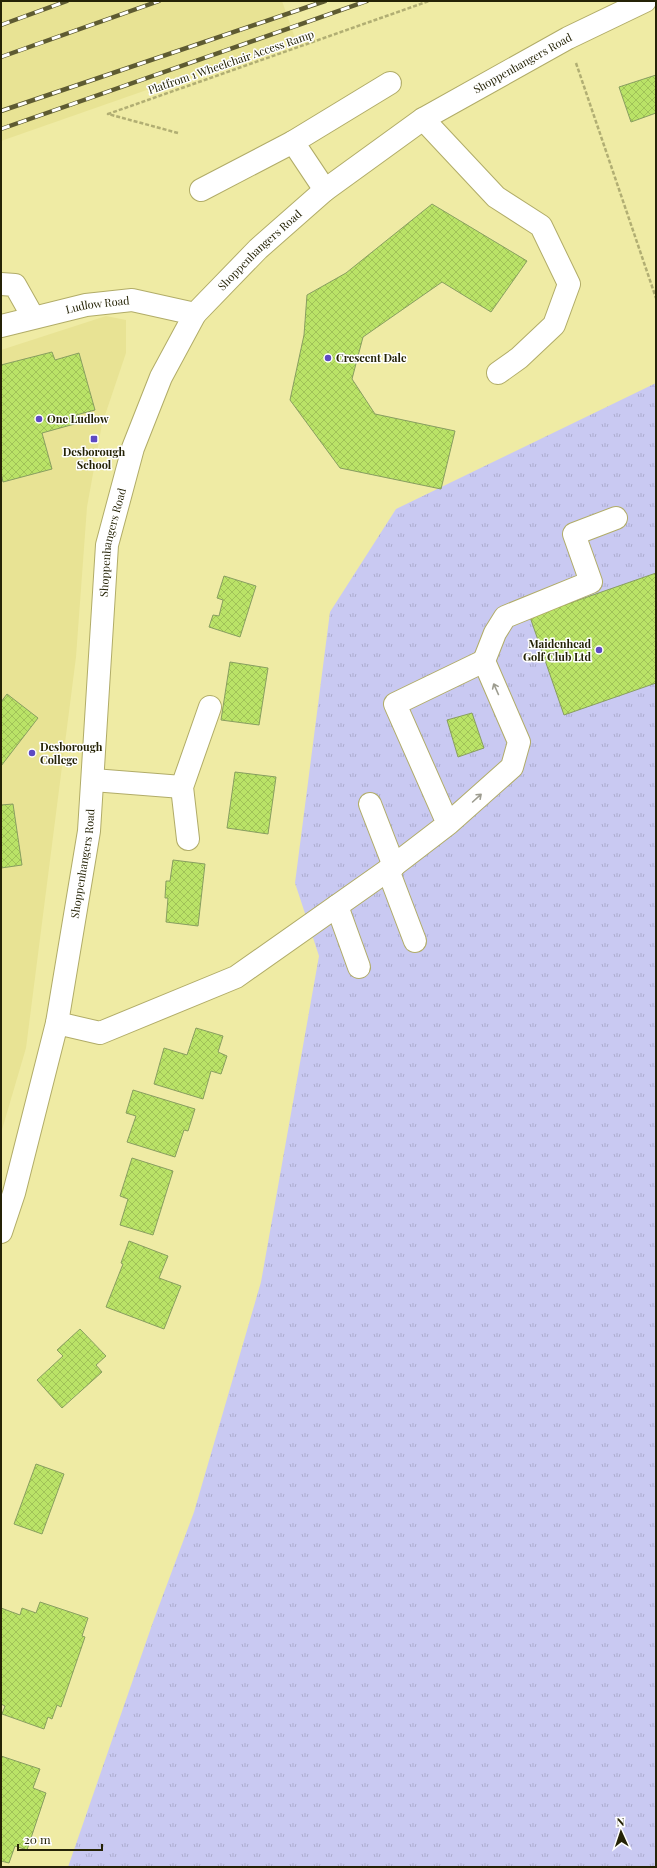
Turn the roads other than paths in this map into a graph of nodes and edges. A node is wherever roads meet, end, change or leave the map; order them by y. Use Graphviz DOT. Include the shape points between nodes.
graph roads {
  1 [pos="645,1"];
  2 [pos="390,83"];
  3 [pos="423,119"];
  4 [pos="293,142"];
  5 [pos="201,190"];
  6 [pos="325,190"];
  7 [pos="1,284"];
  8 [pos="195,314"];
  9 [pos="33,317"];
  10 [pos="1,326"];
  11 [pos="498,373"];
  12 [pos="616,518"];
  13 [pos="484,661"];
  14 [pos="210,707"];
  15 [pos="93,780"];
  16 [pos="182,787"];
  17 [pos="370,804"];
  18 [pos="448,824"];
  19 [pos="188,839"];
  20 [pos="391,868"];
  21 [pos="337,906"];
  22 [pos="415,941"];
  23 [pos="359,967"];
  24 [pos="57,1023"];
  25 [pos="7,1191"];
  26 [pos="1,1232"];
  1 -- 3 [label="street, Shoppenhangers Road" via="568,38"];
  2 -- 4 [label="street"];
  3 -- 6 [label="street, Shoppenhangers Road"];
  3 -- 11 [label="street" via="496,197 541,226 570,284 554,325 519,358"];
  4 -- 5 [label="street"];
  4 -- 6 [label="street"];
  6 -- 8 [label="street, Shoppenhangers Road" via="258,249"];
  7 -- 9 [label="street" via="16,285"];
  8 -- 9 [label="street, Ludlow Road" via="132,300 86,305"];
  8 -- 15 [label="street, Shoppenhangers Road" via="161,377 133,448 107,546"];
  9 -- 10 [label="street, Ludlow Road"];
  12 -- 13 [label="street" via="574,534 591,582 505,616"];
  18 -- 13 [label="street, one-way" via="512,767 519,742"];
  13 -- 18 [label="street" via="395,704"];
  14 -- 16 [label="street"];
  15 -- 16 [label="street"];
  15 -- 24 [label="street, Shoppenhangers Road" via="89,832"];
  16 -- 19 [label="street"];
  17 -- 20 [label="street"];
  18 -- 20 [label="street"];
  20 -- 21 [label="street"];
  20 -- 22 [label="street"];
  21 -- 23 [label="street"];
  21 -- 24 [label="street" via="236,977 100,1032"];
  24 -- 25 [label="street, Shoppenhangers Road"];
  25 -- 26 [label="street, Shoppenhangers Road"];
}
